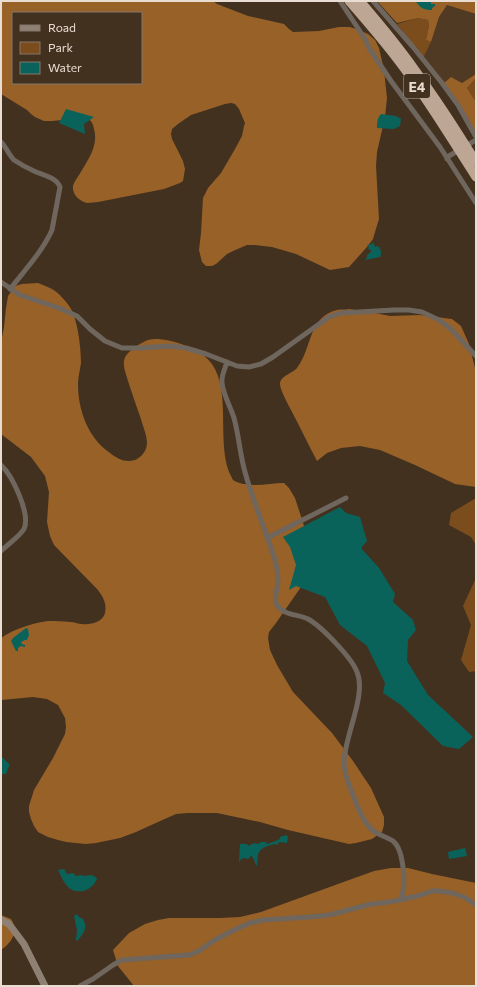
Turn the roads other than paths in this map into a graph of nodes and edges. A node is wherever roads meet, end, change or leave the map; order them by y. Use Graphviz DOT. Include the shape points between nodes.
graph roads {
  1 [pos="340,1"];
  2 [pos="349,1"];
  3 [pos="360,1"];
  4 [pos="372,1"];
  5 [pos="475,139"];
  6 [pos="1,142"];
  7 [pos="448,157"];
  8 [pos="476,162"];
  9 [pos="476,177"];
  10 [pos="476,203"];
  11 [pos="1,282"];
  12 [pos="10,288"];
  13 [pos="476,356"];
  14 [pos="227,362"];
  15 [pos="1,465"];
  16 [pos="346,498"];
  17 [pos="267,538"];
  18 [pos="1,550"];
  19 [pos="400,900"];
  20 [pos="476,905"];
  21 [pos="1,920"];
  22 [pos="45,986"];
  23 [pos="80,986"];
  1 -- 7 [label="street" via="374,55"];
  2 -- 9 [label="highway, E4" via="408,74"];
  3 -- 8 [label="highway, E4" via="415,70"];
  4 -- 5 [label="street" via="442,83 458,105"];
  5 -- 7 [label="street"];
  6 -- 12 [label="street" via="14,159 51,178 60,187 52,230 34,260"];
  7 -- 10 [label="street"];
  11 -- 12 [label="street"];
  12 -- 14 [label="street" via="20,295 77,316 105,341 122,348 171,346 186,348"];
  13 -- 14 [label="street" via="439,320 422,312 409,310 341,313 329,317 261,364 249,367"];
  14 -- 17 [label="street" via="222,378 223,387 234,419 245,473"];
  15 -- 18 [label="street" via="19,494 25,523 21,533"];
  16 -- 17 [label="street"];
  17 -- 19 [label="street" via="278,573 277,605 282,610 307,618 316,624 344,652 358,674 359,692 344,756 344,768 354,799 367,824 376,833 397,845 400,852 404,889"];
  19 -- 20 [label="street" via="439,891 461,896"];
  19 -- 23 [label="street" via="309,918 256,921 189,955 122,960"];
  21 -- 22 [label="street" via="9,924 24,944"];
}
